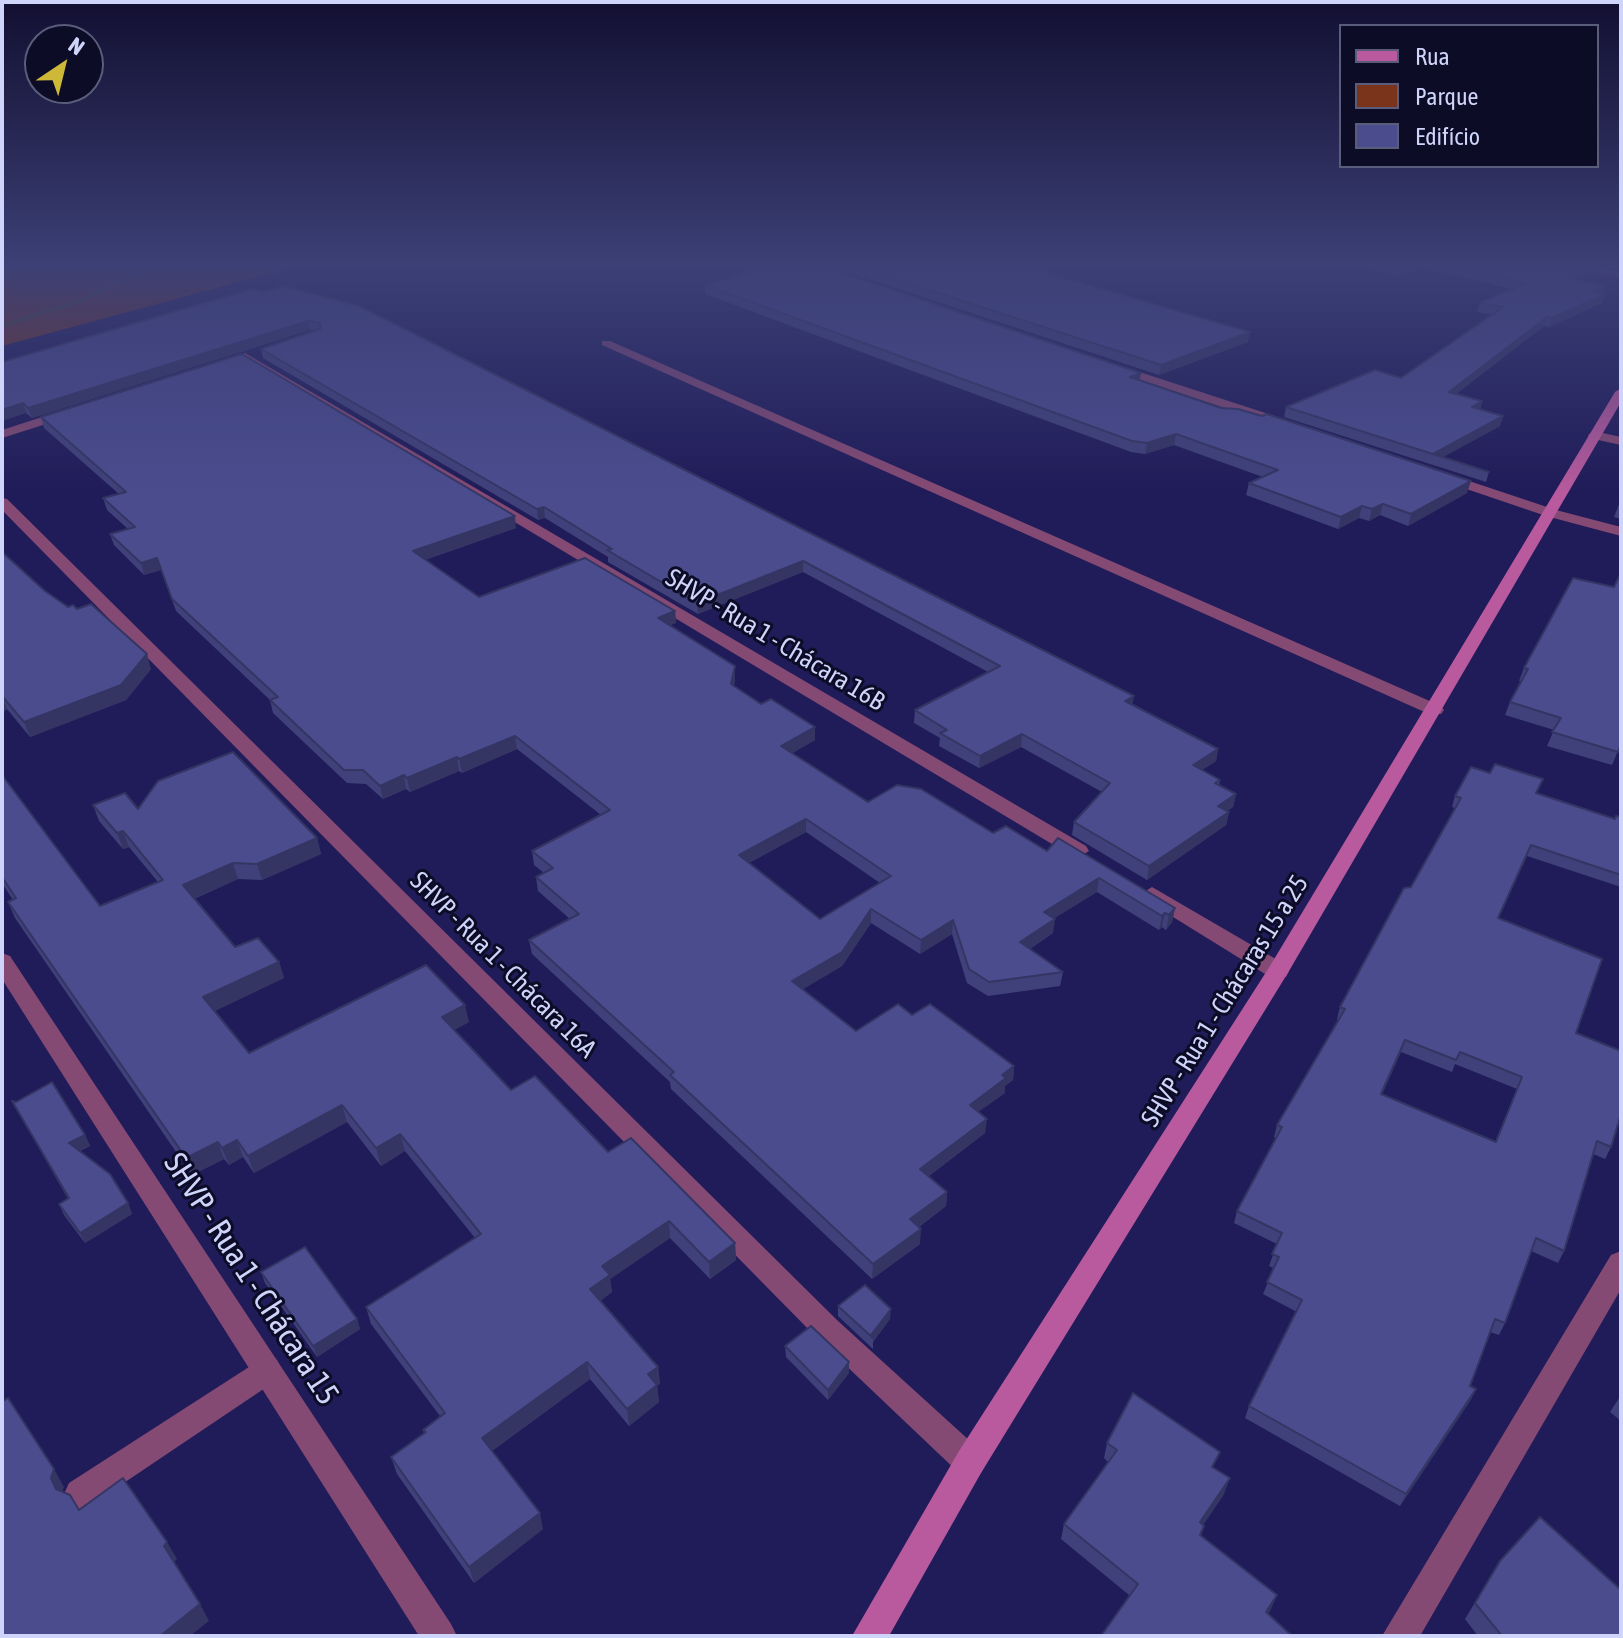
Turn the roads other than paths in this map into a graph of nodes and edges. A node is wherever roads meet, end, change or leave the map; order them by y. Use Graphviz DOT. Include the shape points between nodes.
graph roads {
  1 [pos="606,343"];
  2 [pos="245,356"];
  3 [pos="1098,362"];
  4 [pos="1621,392"];
  5 [pos="78,409"];
  6 [pos="1306,431"];
  7 [pos="2,434"];
  8 [pos="1594,435"];
  9 [pos="1621,441"];
  10 [pos="1425,470"];
  11 [pos="2,502"];
  12 [pos="1551,513"];
  13 [pos="1621,532"];
  14 [pos="1435,710"];
  15 [pos="1094,860"];
  16 [pos="1135,884"];
  17 [pos="2,961"];
  18 [pos="1278,971"];
  19 [pos="1621,1263"];
  20 [pos="266,1370"];
  21 [pos="970,1462"];
  22 [pos="80,1494"];
  23 [pos="439,1636"];
  24 [pos="870,1636"];
  25 [pos="1400,1636"];
  1 -- 14 [label="street"];
  2 -- 15 [label="street, SHVP - Rua 1 - Chácara 16B"];
  3 -- 6 [label="street"];
  4 -- 8 [label="street, SHVP - Rua 1 - Chácaras 15 a 25"];
  5 -- 7 [label="street"];
  8 -- 9 [label="street"];
  8 -- 12 [label="street, SHVP - Rua 1 - Chácaras 15 a 25"];
  10 -- 12 [label="street"];
  11 -- 21 [label="street, SHVP - Rua 1 - Chácara 16A" via="816,1319"];
  12 -- 13 [label="street"];
  12 -- 14 [label="street, SHVP - Rua 1 - Chácaras 15 a 25"];
  14 -- 18 [label="street, SHVP - Rua 1 - Chácaras 15 a 25"];
  16 -- 18 [label="street"];
  17 -- 20 [label="street, SHVP - Rua 1 - Chácara 15"];
  18 -- 21 [label="street, SHVP - Rua 1 - Chácaras 15 a 25"];
  19 -- 25 [label="street"];
  20 -- 22 [label="street"];
  20 -- 23 [label="street, SHVP - Rua 1 - Chácara 15"];
  21 -- 24 [label="street, SHVP - Rua 1 - Chácaras 15 a 25"];
}
